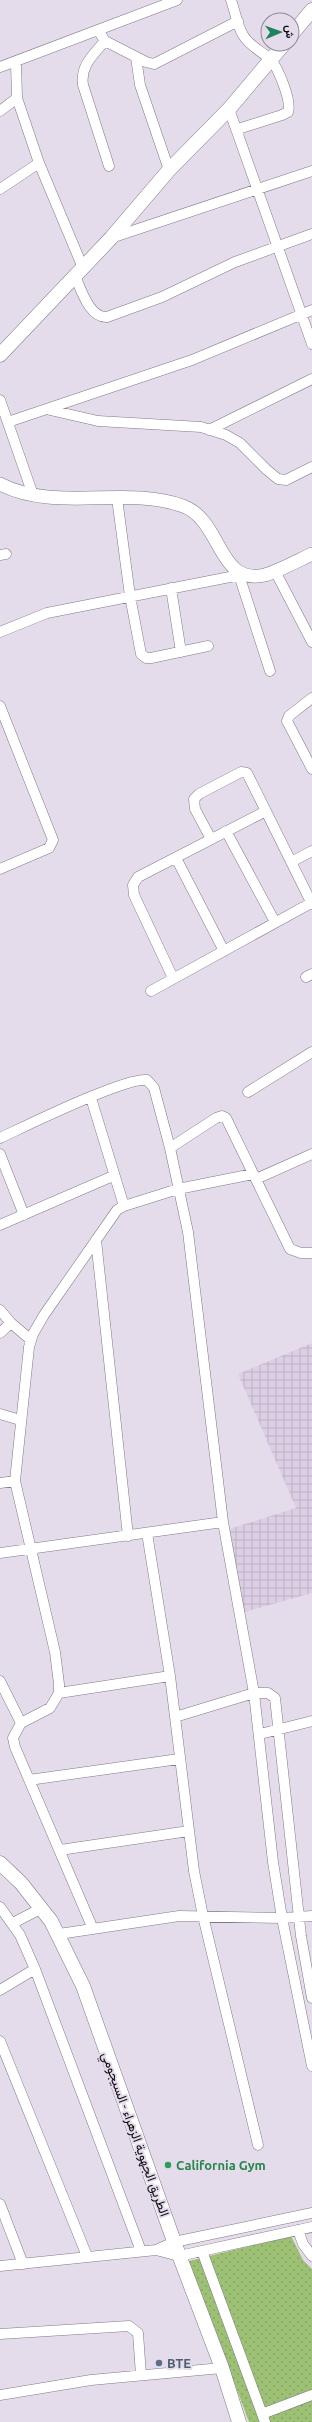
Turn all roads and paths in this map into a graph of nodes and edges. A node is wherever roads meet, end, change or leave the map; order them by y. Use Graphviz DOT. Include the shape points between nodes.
graph roads {
  1 [pos="177,0"];
  2 [pos="231,0"];
  3 [pos="312,10"];
  4 [pos="238,21"];
  5 [pos="300,24"];
  6 [pos="98,30"];
  7 [pos="105,41"];
  8 [pos="278,52"];
  9 [pos="136,57"];
  10 [pos="271,60"];
  11 [pos="16,62"];
  12 [pos="0,67"];
  13 [pos="18,98"];
  14 [pos="229,109"];
  15 [pos="0,111"];
  16 [pos="238,129"];
  17 [pos="39,163"];
  18 [pos="109,166"];
  19 [pos="169,170"];
  20 [pos="312,171"];
  21 [pos="0,189"];
  22 [pos="258,190"];
  23 [pos="312,234"];
  24 [pos="111,238"];
  25 [pos="278,246"];
  26 [pos="79,272"];
  27 [pos="312,310"];
  28 [pos="301,315"];
  29 [pos="312,344"];
  30 [pos="2,348"];
  31 [pos="312,379"];
  32 [pos="0,400"];
  33 [pos="50,410"];
  34 [pos="8,422"];
  35 [pos="209,430"];
  36 [pos="312,467"];
  37 [pos="0,484"];
  38 [pos="33,495"];
  39 [pos="117,498"];
  40 [pos="312,554"];
  41 [pos="275,571"];
  42 [pos="242,575"];
  43 [pos="171,588"];
  44 [pos="130,596"];
  45 [pos="0,632"];
  46 [pos="312,642"];
  47 [pos="208,646"];
  48 [pos="181,652"];
  49 [pos="270,671"];
  50 [pos="312,698"];
  51 [pos="0,706"];
  52 [pos="312,770"];
  53 [pos="266,811"];
  54 [pos="226,831"];
  55 [pos="211,839"];
  56 [pos="312,851"];
  57 [pos="176,858"];
  58 [pos="291,862"];
  59 [pos="0,869"];
  60 [pos="309,891"];
  61 [pos="312,904"];
  62 [pos="275,922"];
  63 [pos="224,951"];
  64 [pos="173,978"];
  65 [pos="151,991"];
  66 [pos="312,1052"];
  67 [pos="248,1092"];
  68 [pos="92,1098"];
  69 [pos="0,1138"];
  70 [pos="170,1148"];
  71 [pos="0,1154"];
  72 [pos="312,1154"];
  73 [pos="113,1176"];
  74 [pos="254,1176"];
  75 [pos="178,1188"];
  76 [pos="124,1206"];
  77 [pos="24,1215"];
  78 [pos="0,1225"];
  79 [pos="96,1240"];
  80 [pos="312,1253"];
  81 [pos="0,1310"];
  82 [pos="11,1323"];
  83 [pos="0,1333"];
  84 [pos="31,1340"];
  85 [pos="0,1414"];
  86 [pos="20,1420"];
  87 [pos="15,1481"];
  88 [pos="0,1483"];
  89 [pos="223,1522"];
  90 [pos="147,1533"];
  91 [pos="128,1536"];
  92 [pos="29,1549"];
  93 [pos="0,1553"];
  94 [pos="170,1676"];
  95 [pos="0,1681"];
  96 [pos="59,1693"];
  97 [pos="254,1694"];
  98 [pos="175,1717"];
  99 [pos="312,1721"];
  100 [pos="21,1723"];
  101 [pos="280,1729"];
  102 [pos="260,1734"];
  103 [pos="179,1759"];
  104 [pos="29,1780"];
  105 [pos="188,1831"];
  106 [pos="60,1850"];
  107 [pos="0,1863"];
  108 [pos="0,1907"];
  109 [pos="42,1908"];
  110 [pos="203,1916"];
  111 [pos="312,1916"];
  112 [pos="299,1917"];
  113 [pos="282,1918"];
  114 [pos="13,1923"];
  115 [pos="93,1929"];
  116 [pos="59,1934"];
  117 [pos="35,1969"];
  118 [pos="0,1990"];
  119 [pos="312,1998"];
  120 [pos="307,2012"];
  121 [pos="0,2042"];
  122 [pos="312,2066"];
  123 [pos="258,2144"];
  124 [pos="0,2204"];
  125 [pos="312,2213"];
  126 [pos="312,2227"];
  127 [pos="298,2230"];
  128 [pos="174,2242"];
  129 [pos="156,2250"];
  130 [pos="141,2251"];
  131 [pos="202,2251"];
  132 [pos="87,2256"];
  133 [pos="179,2256"];
  134 [pos="312,2256"];
  135 [pos="23,2264"];
  136 [pos="0,2266"];
  137 [pos="0,2334"];
  138 [pos="222,2368"];
  139 [pos="141,2375"];
  140 [pos="312,2395"];
  141 [pos="0,2396"];
  142 [pos="263,2418"];
  143 [pos="240,2422"];
  1 -- 6 [label="street"];
  2 -- 4 [label="street"];
  3 -- 5 [label="main road"];
  4 -- 9 [label="street" via="157,63 152,64"];
  4 -- 10 [label="street" via="249,43"];
  6 -- 7 [label="street"];
  6 -- 11 [label="street"];
  7 -- 9 [label="street"];
  7 -- 18 [label="street" via="85,66 82,74"];
  8 -- 10 [label="main road"];
  9 -- 19 [label="street" via="140,85"];
  10 -- 14 [label="main road"];
  10 -- 16 [label="street" via="284,85 289,104 288,112"];
  11 -- 12 [label="street"];
  11 -- 13 [label="street"];
  13 -- 15 [label="street"];
  13 -- 17 [label="street"];
  14 -- 16 [label="street"];
  14 -- 19 [label="main road"];
  16 -- 22 [label="street"];
  17 -- 21 [label="street"];
  17 -- 26 [label="street"];
  19 -- 24 [label="main road"];
  20 -- 22 [label="street"];
  22 -- 24 [label="street"];
  22 -- 25 [label="street"];
  23 -- 25 [label="street"];
  24 -- 26 [label="main road"];
  25 -- 26 [label="street" via="235,262 162,297 107,317 94,312"];
  25 -- 28 [label="street"];
  26 -- 30 [label="main road"];
  27 -- 28 [label="street"];
  28 -- 29 [label="street"];
  28 -- 33 [label="street" via="204,355"];
  31 -- 35 [label="street"];
  32 -- 34 [label="street"];
  33 -- 34 [label="street"];
  33 -- 35 [label="street" via="98,421 189,425"];
  34 -- 38 [label="street"];
  35 -- 36 [label="street" via="240,443 278,479 286,480"];
  37 -- 38 [label="street"];
  38 -- 39 [label="street"];
  39 -- 42 [label="street" via="172,503 196,512 206,523 226,561"];
  39 -- 44 [label="street"];
  40 -- 41 [label="street"];
  41 -- 42 [label="street" via="259,575"];
  41 -- 46 [label="street"];
  42 -- 43 [label="street"];
  42 -- 49 [label="street"];
  43 -- 44 [label="street"];
  43 -- 48 [label="street"];
  44 -- 45 [label="street" via="47,613"];
  44 -- 48 [label="street" via="142,655 152,658"];
  47 -- 48 [label="street"];
  50 -- 52 [label="street" via="289,716 287,721"];
  51 -- 59 [label="street" via="53,840 49,848"];
  53 -- 54 [label="street"];
  53 -- 55 [label="street" via="249,775 243,772 199,794 194,799 193,806"];
  53 -- 58 [label="street"];
  54 -- 55 [label="street"];
  54 -- 62 [label="street"];
  55 -- 57 [label="street"];
  56 -- 58 [label="street"];
  57 -- 63 [label="street"];
  57 -- 64 [label="street" via="138,877 133,885 134,895"];
  58 -- 60 [label="street"];
  60 -- 61 [label="street"];
  61 -- 62 [label="street"];
  62 -- 63 [label="street"];
  63 -- 64 [label="street"];
  64 -- 65 [label="street"];
  66 -- 67 [label="street"];
  68 -- 69 [label="street"];
  68 -- 70 [label="street" via="140,1080 149,1081 154,1088"];
  68 -- 73 [label="street"];
  70 -- 74 [label="street" via="222,1116 227,1121"];
  70 -- 75 [label="street"];
  71 -- 77 [label="street"];
  72 -- 74 [label="street"];
  73 -- 76 [label="street"];
  73 -- 77 [label="street"];
  74 -- 75 [label="street"];
  74 -- 80 [label="street" via="290,1249"];
  75 -- 76 [label="street"];
  75 -- 89 [label="street" via="192,1260"];
  76 -- 79 [label="street" via="112,1217"];
  77 -- 78 [label="street"];
  79 -- 84 [label="street" via="48,1309"];
  79 -- 91 [label="street"];
  81 -- 82 [label="street"];
  82 -- 83 [label="street"];
  82 -- 84 [label="street"];
  84 -- 86 [label="street"];
  85 -- 86 [label="street"];
  86 -- 87 [label="street"];
  87 -- 88 [label="street"];
  87 -- 92 [label="street"];
  89 -- 90 [label="street"];
  89 -- 97 [label="street"];
  90 -- 91 [label="street"];
  90 -- 94 [label="street"];
  91 -- 92 [label="street"];
  92 -- 93 [label="street"];
  92 -- 96 [label="street" via="55,1652"];
  94 -- 96 [label="street"];
  94 -- 98 [label="street"];
  95 -- 100 [label="street"];
  96 -- 100 [label="street" via="50,1708"];
  97 -- 98 [label="street"];
  97 -- 101 [label="street" via="268,1693 275,1698"];
  97 -- 102 [label="street"];
  98 -- 103 [label="street"];
  99 -- 101 [label="street"];
  100 -- 104 [label="street" via="12,1738"];
  101 -- 102 [label="street"];
  101 -- 112 [label="street"];
  102 -- 113 [label="street" via="273,1862"];
  103 -- 104 [label="street"];
  103 -- 105 [label="street"];
  104 -- 106 [label="street"];
  105 -- 106 [label="street"];
  105 -- 110 [label="street"];
  106 -- 115 [label="street"];
  107 -- 109 [label="main road, الطريق الجهوية الزهراء - السيجومي"];
  108 -- 114 [label="street"];
  109 -- 114 [label="street"];
  109 -- 116 [label="main road, الطريق الجهوية الزهراء - السيجومي"];
  110 -- 113 [label="street"];
  110 -- 115 [label="street" via="179,1916"];
  110 -- 123 [label="street"];
  111 -- 112 [label="street"];
  112 -- 113 [label="street"];
  112 -- 119 [label="street"];
  113 -- 120 [label="street"];
  114 -- 117 [label="street"];
  115 -- 116 [label="street"];
  116 -- 128 [label="main road, الطريق الجهوية الزهراء - السيجومي" via="83,1986"];
  117 -- 118 [label="street"];
  117 -- 130 [label="street"];
  120 -- 122 [label="street"];
  121 -- 132 [label="street"];
  124 -- 135 [label="street"];
  125 -- 128 [label="street"];
  126 -- 127 [label="street"];
  127 -- 131 [label="street"];
  127 -- 134 [label="street" via="303,2244"];
  128 -- 129 [label="street"];
  128 -- 133 [label="main road, الطريق الجهوية الزهراء - السيجومي"];
  129 -- 130 [label="street"];
  129 -- 133 [label="street"];
  130 -- 132 [label="street"];
  131 -- 133 [label="street"];
  131 -- 142 [label="street"];
  132 -- 135 [label="street"];
  133 -- 138 [label="main road, الطريق الجهوية الزهراء - السيجومي"];
  135 -- 136 [label="street"];
  137 -- 139 [label="street" via="129,2326 138,2333"];
  138 -- 139 [label="street"];
  138 -- 143 [label="main road, الطريق الجهوية الزهراء - السيجومي"];
  139 -- 141 [label="street" via="91,2380"];
  140 -- 142 [label="street"];
}
